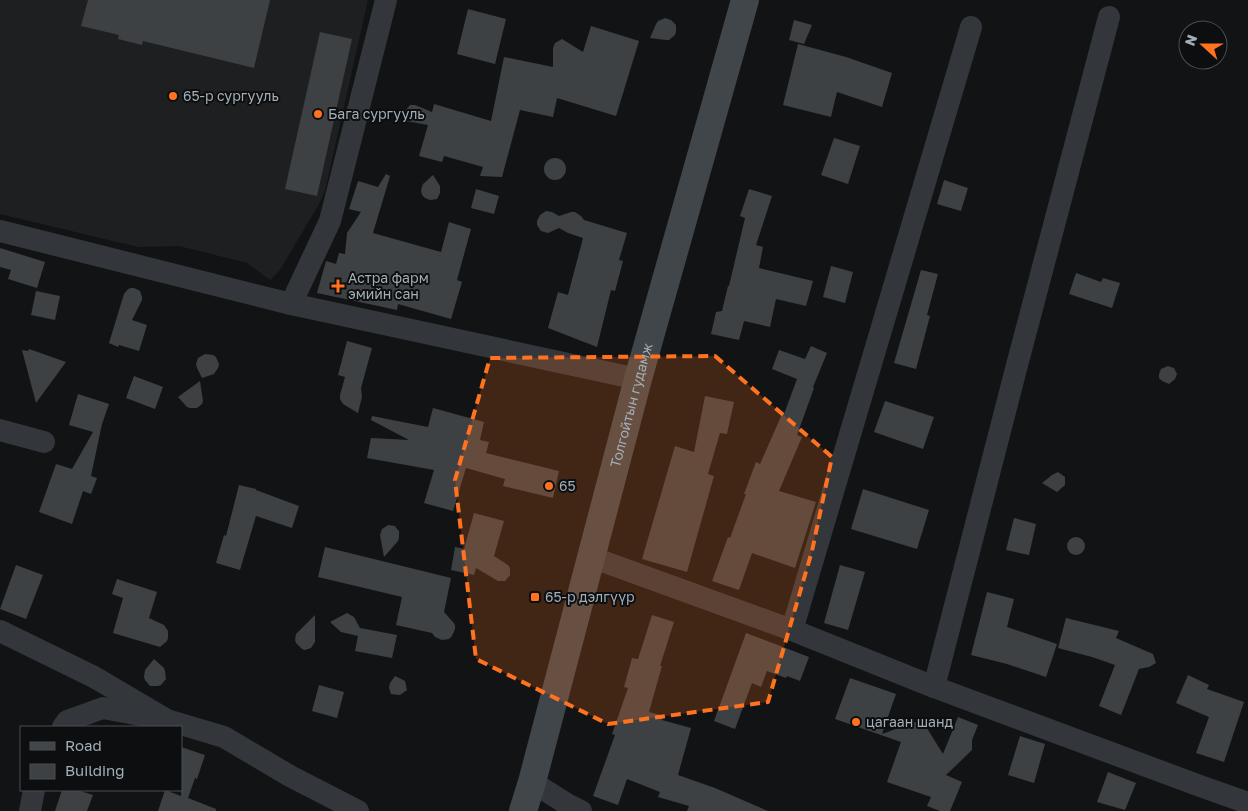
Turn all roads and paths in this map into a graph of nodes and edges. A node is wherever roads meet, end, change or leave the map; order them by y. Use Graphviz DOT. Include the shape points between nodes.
graph roads {
  1 [pos="386,0"];
  2 [pos="745,0"];
  3 [pos="1110,17"];
  4 [pos="971,27"];
  5 [pos="0,231"];
  6 [pos="291,304"];
  7 [pos="638,379"];
  8 [pos="0,430"];
  9 [pos="44,442"];
  10 [pos="591,558"];
  11 [pos="792,630"];
  12 [pos="0,631"];
  13 [pos="934,687"];
  14 [pos="167,720"];
  15 [pos="64,726"];
  16 [pos="532,782"];
  17 [pos="34,791"];
  18 [pos="1248,803"];
  19 [pos="30,811"];
  20 [pos="358,811"];
  21 [pos="523,811"];
  22 [pos="581,811"];
  1 -- 6 [label="street" via="330,221"];
  2 -- 7 [label="main road, Толгойтын гудамж"];
  3 -- 13 [label="street"];
  4 -- 11 [label="street"];
  5 -- 6 [label="street"];
  6 -- 7 [label="street"];
  7 -- 10 [label="main road, Толгойтын гудамж"];
  8 -- 9 [label="street"];
  10 -- 11 [label="street"];
  10 -- 16 [label="main road, Толгойтын гудамж"];
  11 -- 13 [label="street"];
  12 -- 14 [label="street" via="94,677"];
  13 -- 18 [label="street"];
  14 -- 15 [label="street" via="103,708 68,721"];
  14 -- 20 [label="street" via="224,737"];
  16 -- 21 [label="main road, Толгойтын гудамж"];
  16 -- 22 [label="street"];
  17 -- 19 [label="street"];
}
